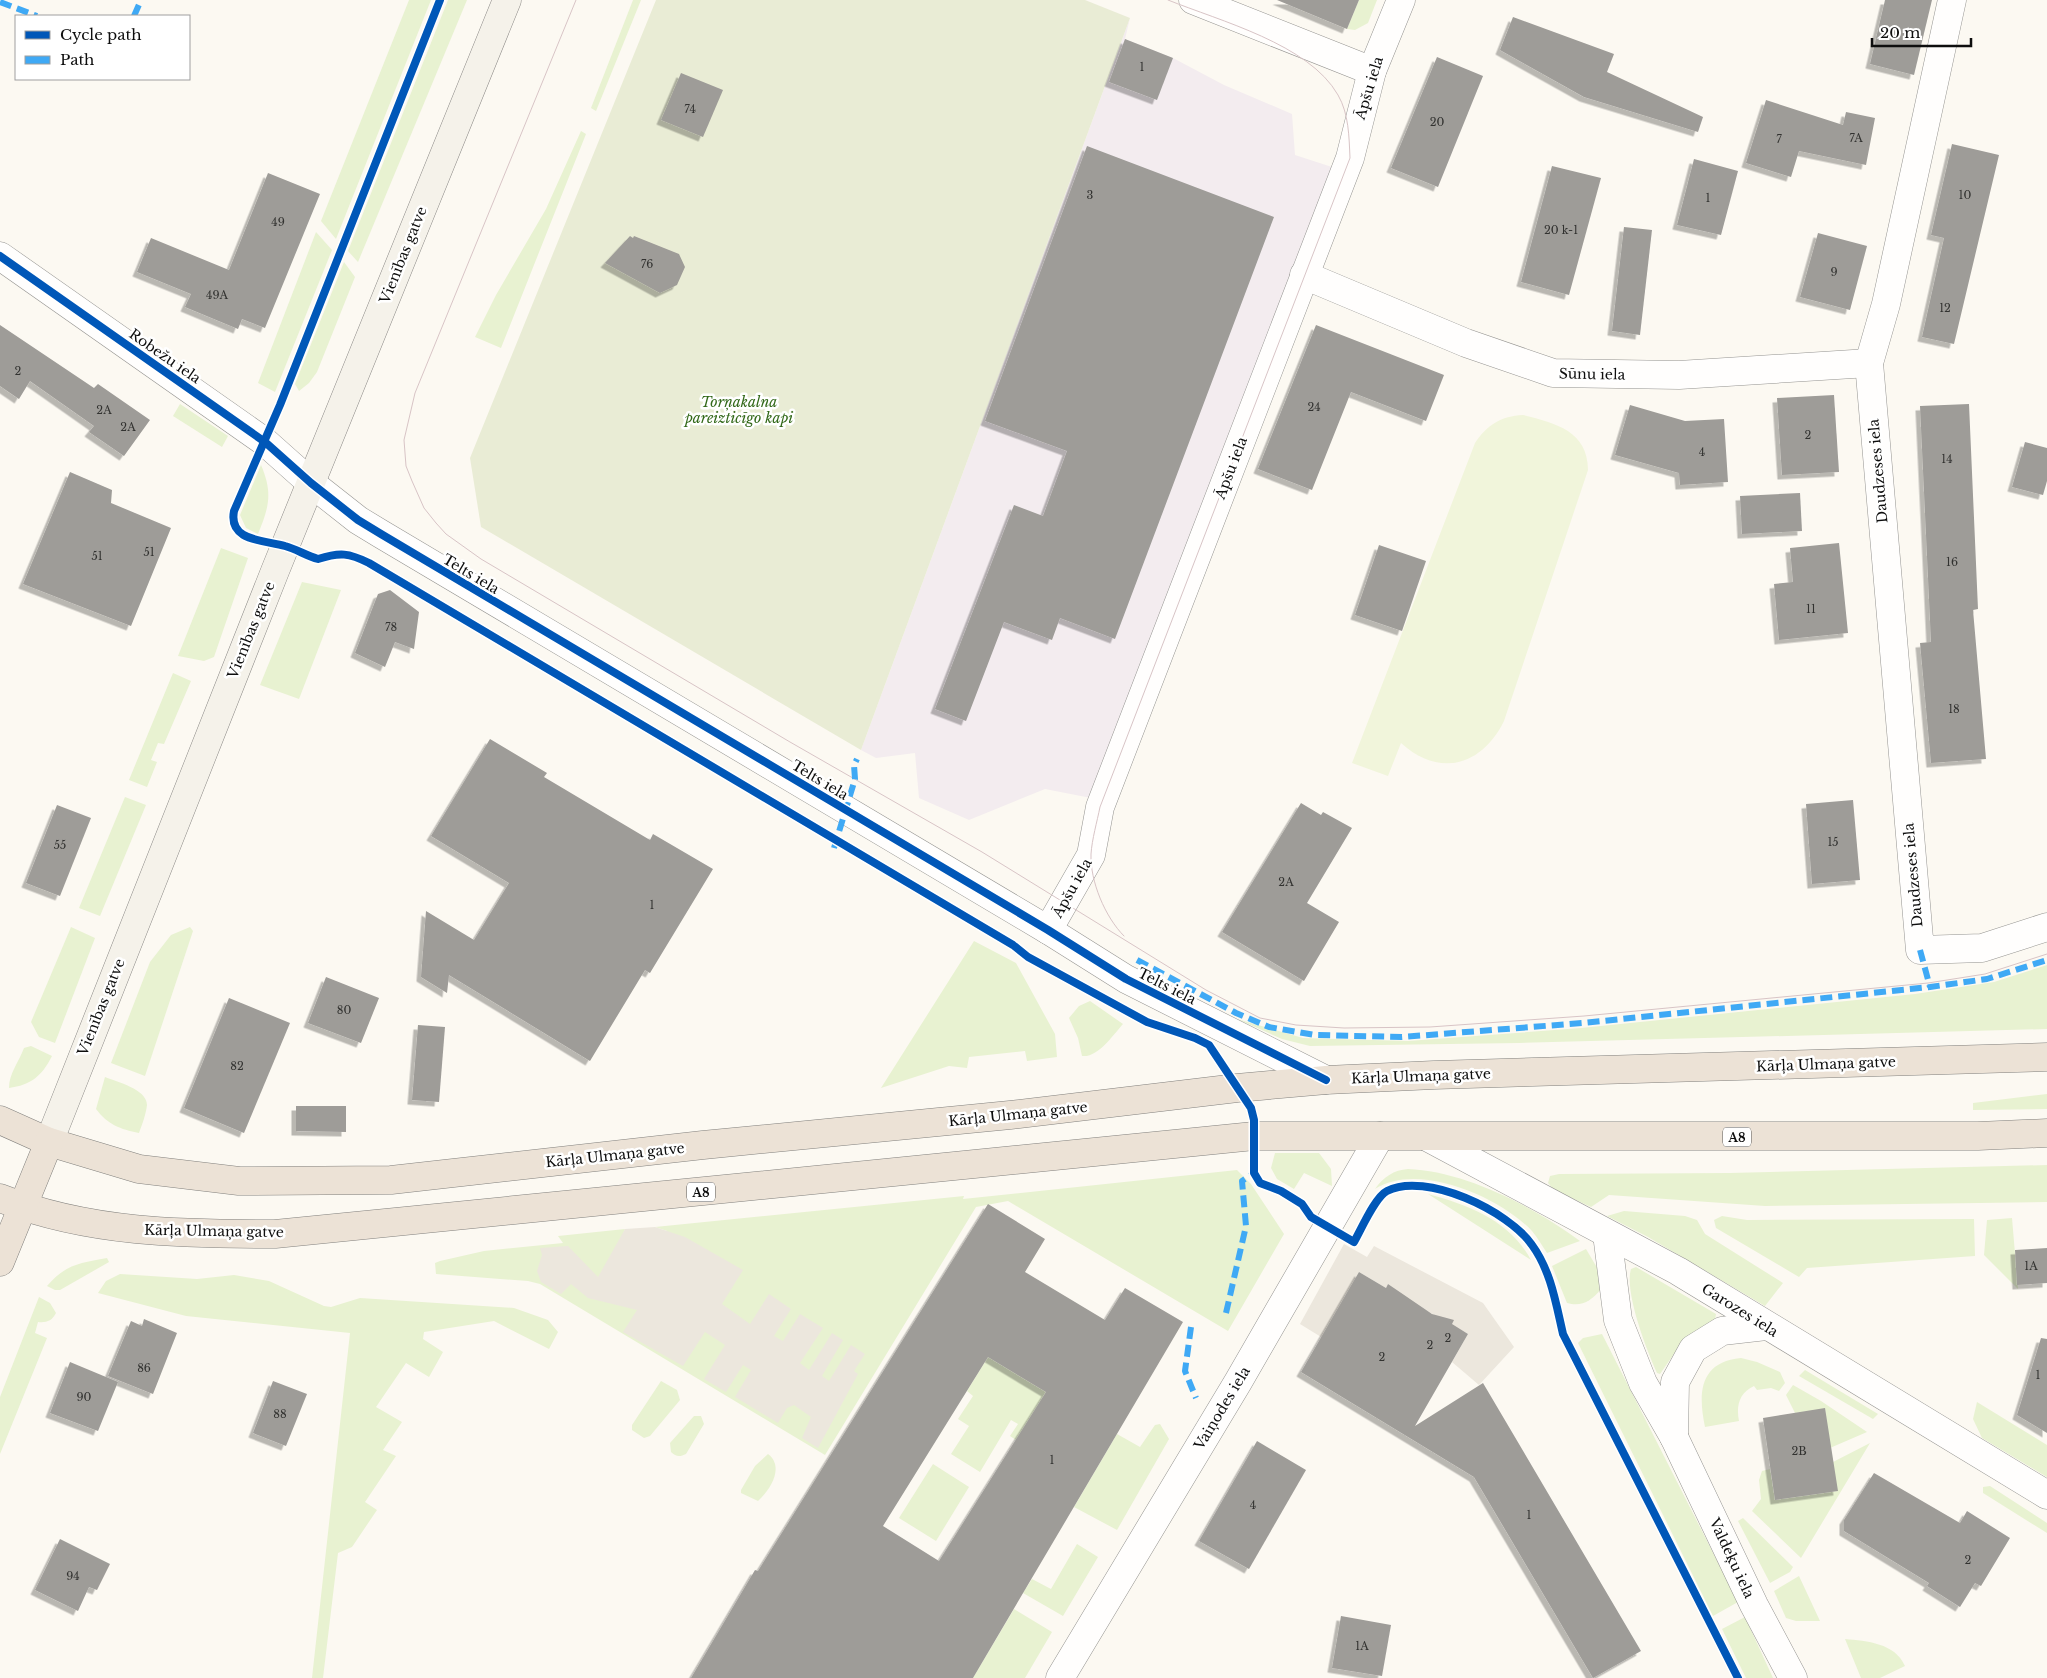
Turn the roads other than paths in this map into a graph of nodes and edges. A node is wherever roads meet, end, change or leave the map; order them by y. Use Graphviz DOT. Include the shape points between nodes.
graph roads {
  1 [pos="507,0"];
  2 [pos="1193,0"];
  3 [pos="1401,0"];
  4 [pos="1952,0"];
  5 [pos="1372,71"];
  6 [pos="0,256"];
  7 [pos="1304,275"];
  8 [pos="1869,363"];
  9 [pos="311,483"];
  10 [pos="2047,928"];
  11 [pos="1048,930"];
  12 [pos="2047,1057"];
  13 [pos="1326,1080"];
  14 [pos="0,1120"];
  15 [pos="2047,1133"];
  16 [pos="1380,1136"];
  17 [pos="1427,1137"];
  18 [pos="49,1142"];
  19 [pos="11,1203"];
  20 [pos="1607,1234"];
  21 [pos="0,1262"];
  22 [pos="1766,1326"];
  23 [pos="1674,1437"];
  24 [pos="2047,1495"];
  25 [pos="1060,1678"];
  26 [pos="1793,1678"];
  1 -- 9 [label="main road, Vienības gatve"];
  2 -- 5 [label="street"];
  3 -- 5 [label="street, Āpšu iela"];
  4 -- 8 [label="street, Daudzeses iela" via="1886,304"];
  5 -- 7 [label="street, Āpšu iela" via="1350,158"];
  6 -- 9 [label="street, Robežu iela" via="265,442"];
  7 -- 8 [label="street, Sūnu iela" via="1466,343 1553,374 1679,375"];
  7 -- 11 [label="street, Āpšu iela" via="1100,807 1091,855"];
  8 -- 10 [label="street, Daudzeses iela" via="1920,950 1982,948"];
  9 -- 11 [label="street, Telts iela" via="381,534"];
  9 -- 18 [label="main road, Vienības gatve"];
  11 -- 13 [label="street, Telts iela" via="1126,979"];
  12 -- 13 [label="highway, Kārļa Ulmaņa gatve"];
  13 -- 18 [label="highway, Kārļa Ulmaņa gatve" via="391,1180 239,1181 139,1169"];
  14 -- 18 [label="highway, Kārļa Ulmaņa gatve"];
  15 -- 17 [label="highway, Kārļa Ulmaņa gatve / A8"];
  16 -- 17 [label="highway, Kārļa Ulmaņa gatve / A8"];
  16 -- 19 [label="highway, Kārļa Ulmaņa gatve / A8" via="1254,1136 276,1234 125,1229 71,1220"];
  16 -- 25 [label="street, Vaiņodes iela" via="1238,1382"];
  17 -- 20 [label="street, Garozes iela"];
  18 -- 19 [label="highway, Vienības gatve"];
  19 -- 21 [label="highway, Vienības gatve"];
  20 -- 22 [label="street, Garozes iela" via="1678,1271"];
  20 -- 23 [label="street, Valdeķu iela" via="1618,1320 1643,1383"];
  22 -- 23 [label="street, Valdeķu iela" via="1722,1331 1693,1349 1675,1382"];
  22 -- 24 [label="street, Garozes iela"];
  23 -- 26 [label="street, Valdeķu iela" via="1754,1605"];
}
